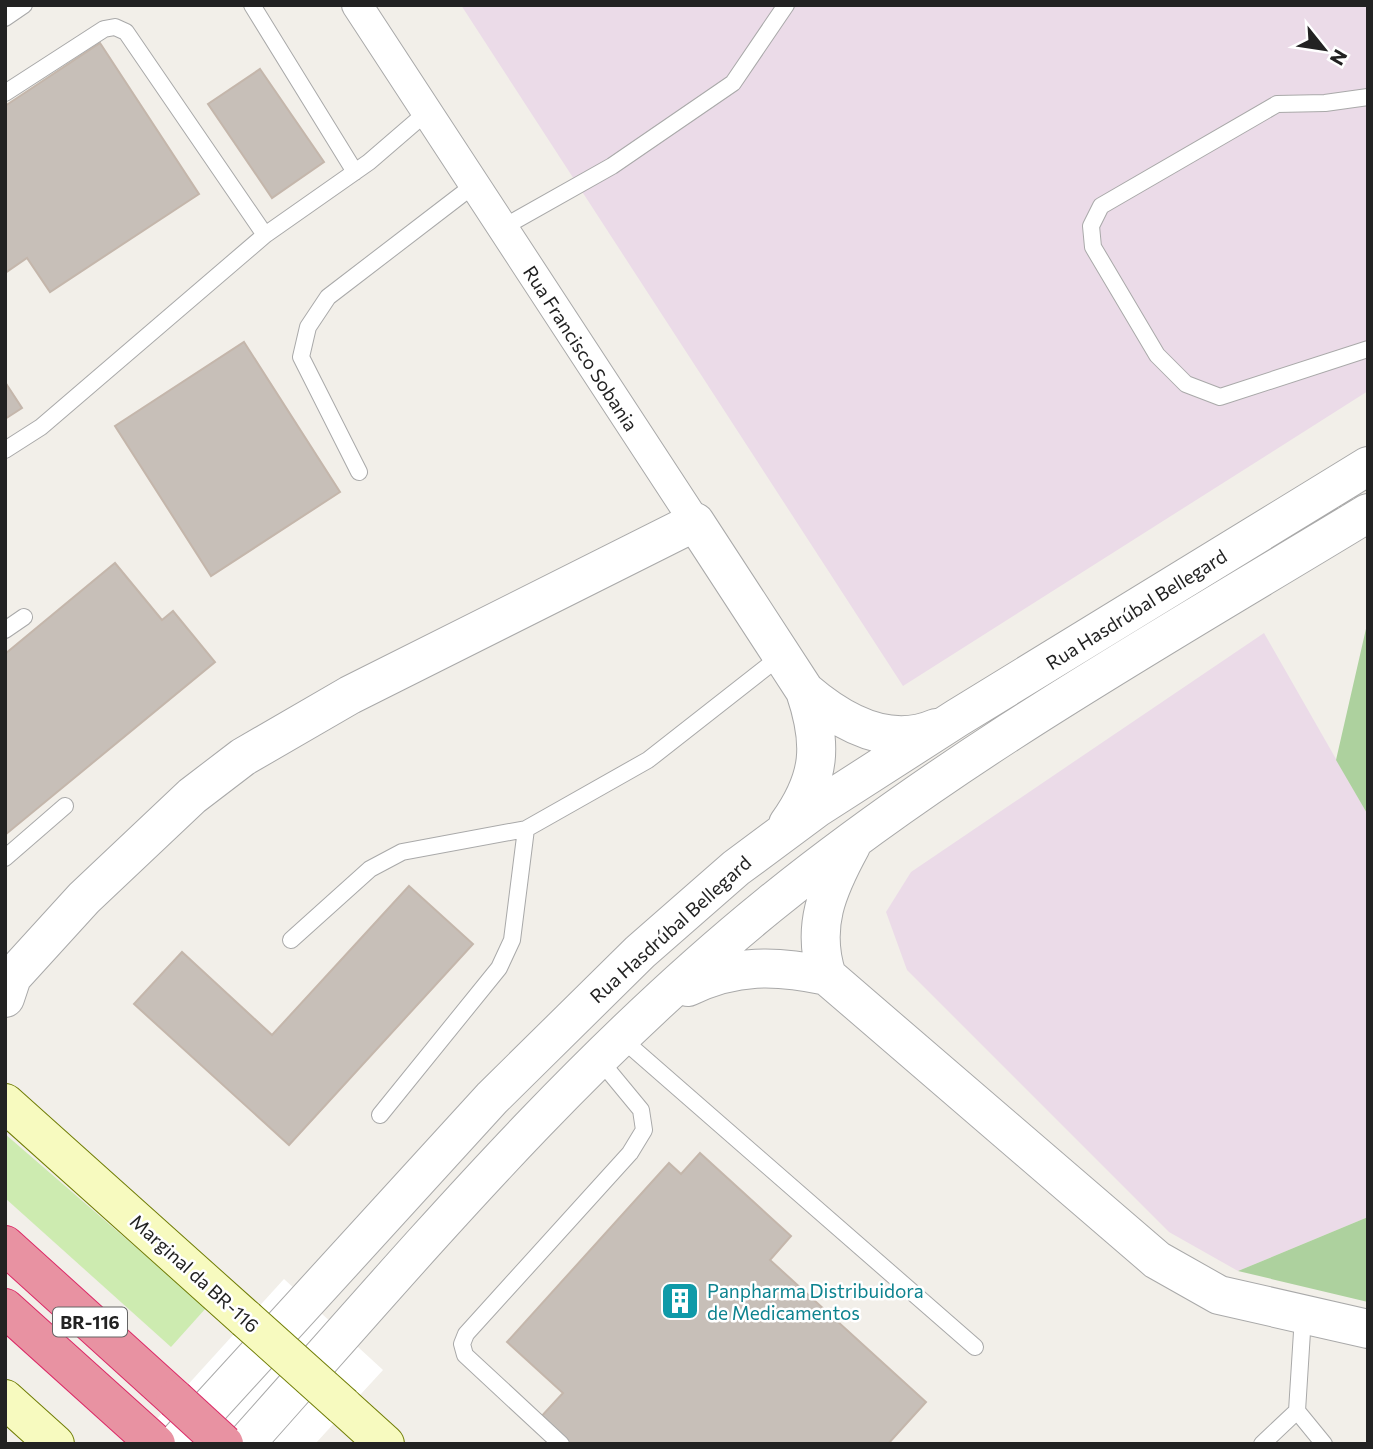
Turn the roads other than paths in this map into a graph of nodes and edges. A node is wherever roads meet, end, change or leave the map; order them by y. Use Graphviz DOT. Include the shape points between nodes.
graph roads {
  1 [pos="24,5"];
  2 [pos="252,5"];
  3 [pos="356,5"];
  4 [pos="786,5"];
  5 [pos="5,18"];
  6 [pos="5,93"];
  7 [pos="1368,97"];
  8 [pos="427,112"];
  9 [pos="355,172"];
  10 [pos="474,186"];
  11 [pos="502,228"];
  12 [pos="265,235"];
  13 [pos="1368,349"];
  14 [pos="5,450"];
  15 [pos="1368,466"];
  16 [pos="359,472"];
  17 [pos="1368,513"];
  18 [pos="695,522"];
  19 [pos="24,617"];
  20 [pos="5,630"];
  21 [pos="782,655"];
  22 [pos="805,691"];
  23 [pos="957,718"];
  24 [pos="65,806"];
  25 [pos="526,829"];
  26 [pos="782,832"];
  27 [pos="854,839"];
  28 [pos="5,858"];
  29 [pos="291,940"];
  30 [pos="827,976"];
  31 [pos="8,984"];
  32 [pos="659,1001"];
  33 [pos="609,1047"];
  34 [pos="5,1103"];
  35 [pos="380,1115"];
  36 [pos="5,1245"];
  37 [pos="5,1308"];
  38 [pos="1303,1316"];
  39 [pos="1368,1329"];
  40 [pos="975,1347"];
  41 [pos="7,1403"];
  42 [pos="1297,1411"];
  43 [pos="159,1440"];
  44 [pos="55,1444"];
  45 [pos="224,1444"];
  46 [pos="245,1444"];
  47 [pos="385,1444"];
  48 [pos="561,1444"];
  49 [pos="1262,1444"];
  50 [pos="1324,1444"];
  1 -- 5 [label="lane"];
  2 -- 9 [label="lane"];
  3 -- 8 [label="street, Rua Francisco Sobania"];
  4 -- 11 [label="lane" via="733,83 612,166"];
  6 -- 12 [label="lane" via="104,29 126,32"];
  7 -- 13 [label="lane" via="1277,104 1101,206 1091,226 1093,247 1157,355 1186,384 1220,397"];
  8 -- 9 [label="lane"];
  8 -- 10 [label="street, Rua Francisco Sobania"];
  9 -- 12 [label="lane"];
  10 -- 11 [label="street, Rua Francisco Sobania"];
  10 -- 16 [label="lane" via="328,297 308,327 301,357"];
  11 -- 18 [label="street, Rua Francisco Sobania"];
  12 -- 14 [label="lane" via="41,427"];
  15 -- 23 [label="street, Rua Hasdrúbal Bellegard"];
  17 -- 27 [label="street, Rua Hasdrúbal Bellegard" via="971,756"];
  18 -- 21 [label="street, Rua Francisco Sobania"];
  18 -- 31 [label="street" via="350,695 243,757 135,846"];
  19 -- 20 [label="lane"];
  21 -- 22 [label="street, Rua Francisco Sobania"];
  21 -- 25 [label="lane" via="648,760"];
  22 -- 23 [label="street, Rua Francisco Sobania" via="859,728 893,734 928,731"];
  22 -- 26 [label="street, Rua Francisco Sobania" via="816,722 814,777 803,803"];
  23 -- 26 [label="street, Rua Hasdrúbal Bellegard"];
  24 -- 28 [label="lane"];
  25 -- 29 [label="lane" via="402,852 370,869"];
  25 -- 35 [label="lane" via="512,940 499,968"];
  26 -- 43 [label="street, Rua Hasdrúbal Bellegard" via="690,906 546,1043"];
  27 -- 30 [label="street" via="824,901 820,955"];
  27 -- 32 [label="street, Rua Hasdrúbal Bellegard" via="766,907"];
  30 -- 32 [label="street" via="766,966 737,969"];
  30 -- 38 [label="street" via="1157,1260 1219,1295"];
  32 -- 33 [label="street, Rua Hasdrúbal Bellegard"];
  33 -- 40 [label="lane"];
  33 -- 46 [label="street, Rua Hasdrúbal Bellegard" via="496,1165"];
  33 -- 48 [label="lane" via="641,1111 644,1130 630,1153 462,1344 465,1354"];
  34 -- 47 [label="main road, Marginal da BR-116, bridge"];
  36 -- 45 [label="highway, BR-116, bridge"];
  37 -- 43 [label="highway, BR-116"];
  38 -- 39 [label="street"];
  38 -- 42 [label="lane"];
  41 -- 44 [label="main road"];
  42 -- 49 [label="lane"];
  42 -- 50 [label="lane"];
}
